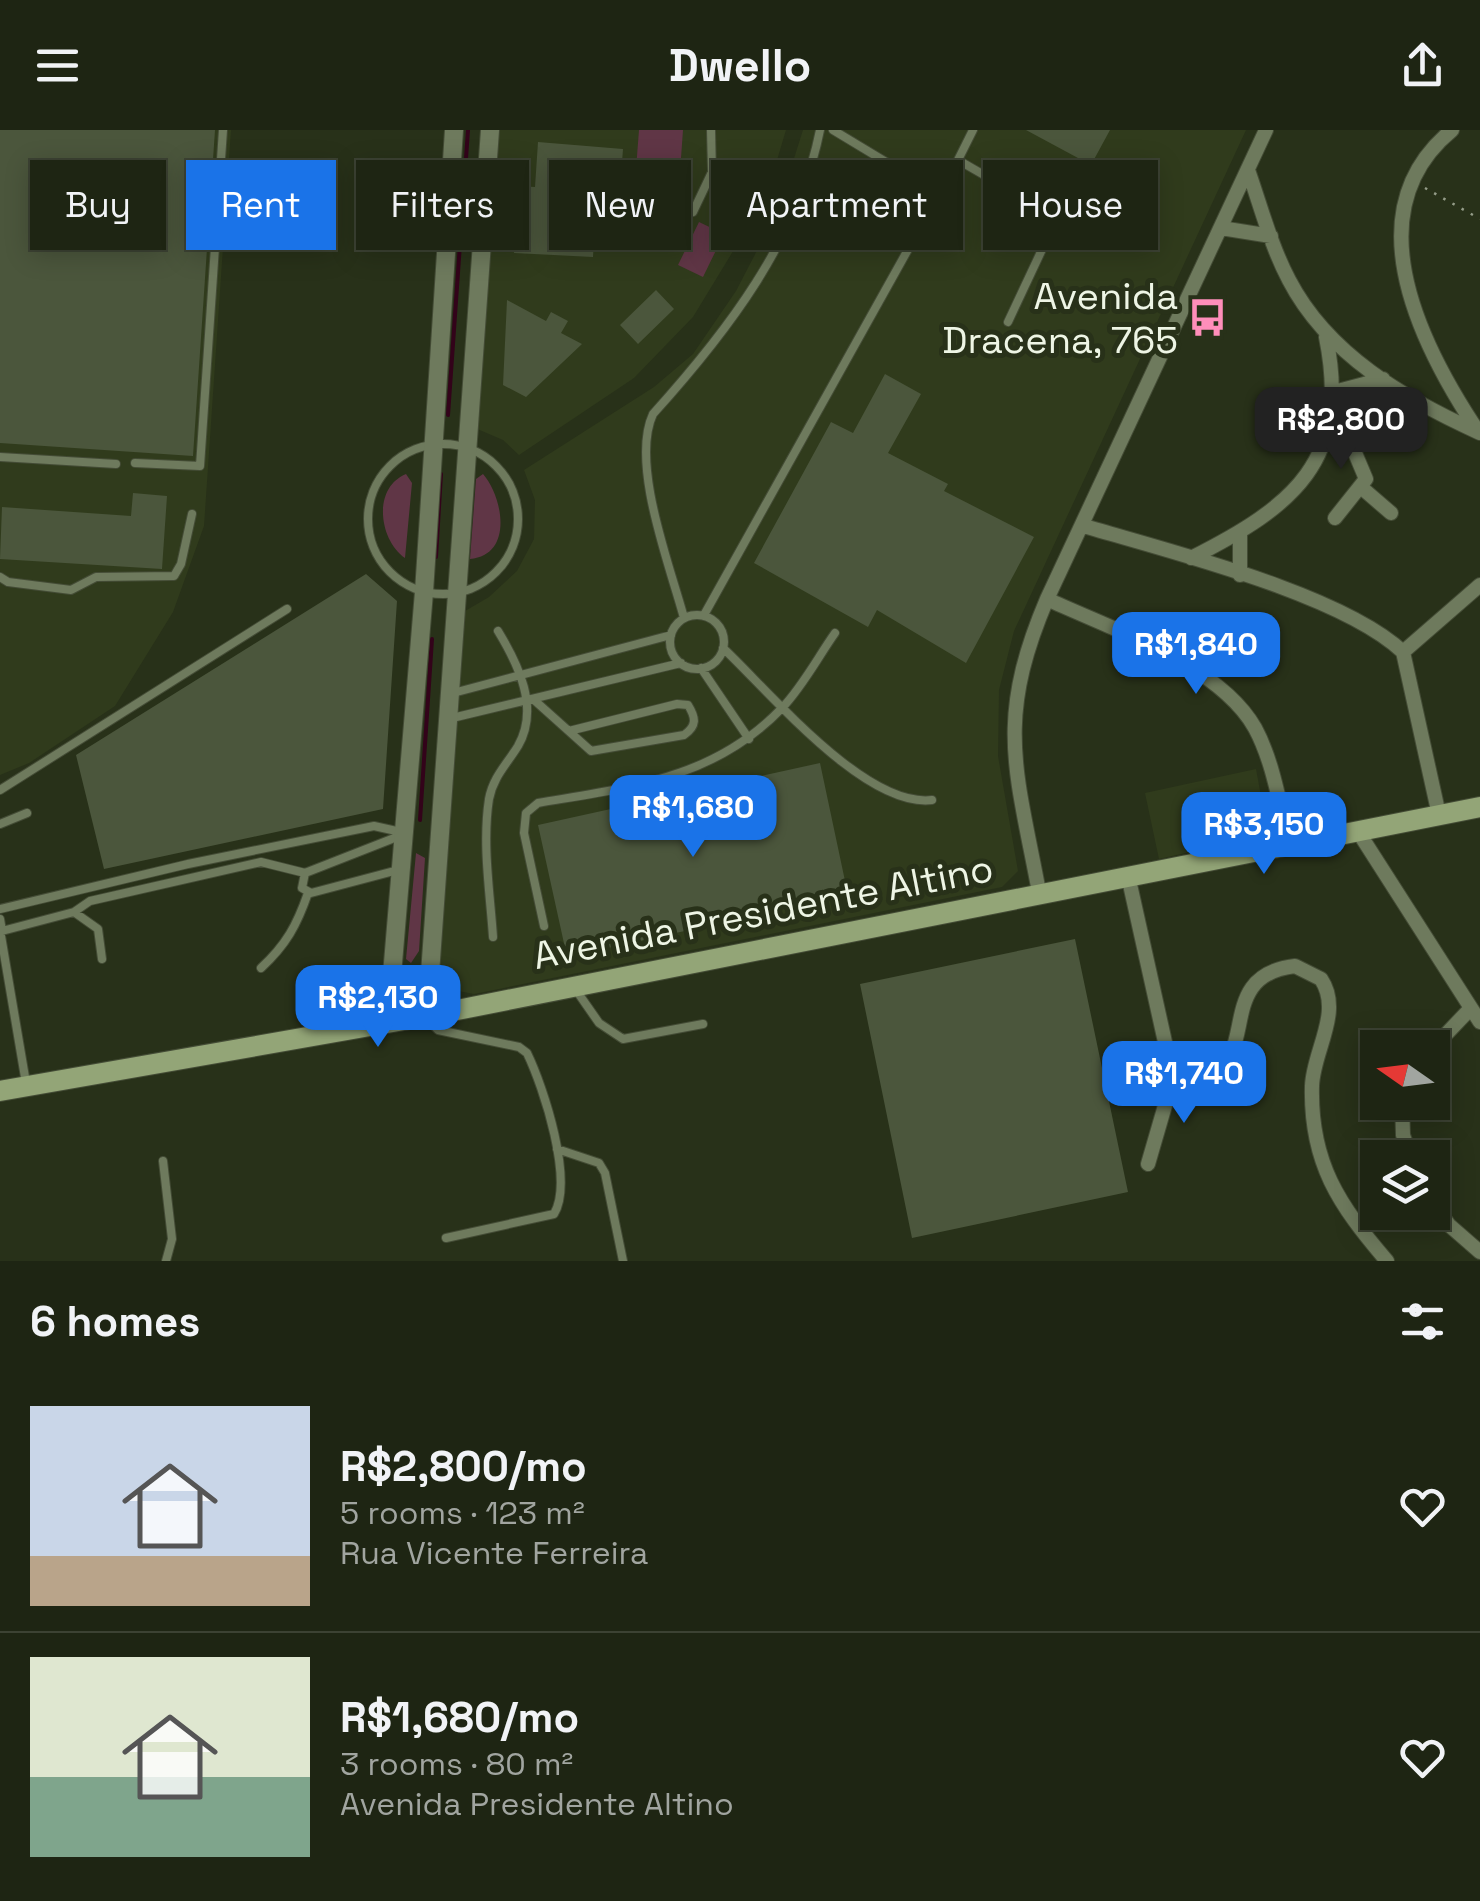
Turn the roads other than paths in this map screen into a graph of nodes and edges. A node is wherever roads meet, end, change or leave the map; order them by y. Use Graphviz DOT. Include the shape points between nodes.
graph roads {
  1 [pos="223,130"];
  2 [pos="454,130"];
  3 [pos="490,130"];
  4 [pos="712,130"];
  5 [pos="820,130"];
  6 [pos="833,130"];
  7 [pos="972,130"];
  8 [pos="1266,130"];
  9 [pos="1452,130"];
  10 [pos="883,160"];
  11 [pos="958,160"];
  12 [pos="963,163"];
  13 [pos="1248,170"];
  14 [pos="693,212"];
  15 [pos="1222,228"];
  16 [pos="1270,236"];
  17 [pos="908,250"];
  18 [pos="1008,322"];
  19 [pos="1326,337"];
  20 [pos="1383,379"];
  21 [pos="1334,392"];
  22 [pos="1332,421"];
  23 [pos="1480,434"];
  24 [pos="432,444"];
  25 [pos="467,448"];
  26 [pos="0,457"];
  27 [pos="135,463"];
  28 [pos="116,464"];
  29 [pos="1362,488"];
  30 [pos="1391,513"];
  31 [pos="192,514"];
  32 [pos="1335,518"];
  33 [pos="1084,526"];
  34 [pos="1240,533"];
  35 [pos="1190,558"];
  36 [pos="1240,575"];
  37 [pos="0,577"];
  38 [pos="1480,585"];
  39 [pos="424,592"];
  40 [pos="457,592"];
  41 [pos="1047,598"];
  42 [pos="288,609"];
  43 [pos="704,616"];
  44 [pos="684,618"];
  45 [pos="498,631"];
  46 [pos="835,632"];
  47 [pos="671,635"];
  48 [pos="723,648"];
  49 [pos="1404,652"];
  50 [pos="681,663"];
  51 [pos="701,668"];
  52 [pos="521,675"];
  53 [pos="450,694"];
  54 [pos="530,700"];
  55 [pos="785,706"];
  56 [pos="448,719"];
  57 [pos="569,731"];
  58 [pos="749,738"];
  59 [pos="0,790"];
  60 [pos="932,800"];
  61 [pos="1480,807"];
  62 [pos="27,813"];
  63 [pos="1439,815"];
  64 [pos="0,824"];
  65 [pos="1358,832"];
  66 [pos="406,833"];
  67 [pos="439,834"];
  68 [pos="1290,846"];
  69 [pos="403,869"];
  70 [pos="305,873"];
  71 [pos="1129,880"];
  72 [pos="1038,892"];
  73 [pos="308,893"];
  74 [pos="0,909"];
  75 [pos="74,912"];
  76 [pos="0,919"];
  77 [pos="544,926"];
  78 [pos="1,930"];
  79 [pos="494,937"];
  80 [pos="102,958"];
  81 [pos="396,966"];
  82 [pos="430,967"];
  83 [pos="262,968"];
  84 [pos="574,986"];
  85 [pos="1472,1002"];
  86 [pos="428,1016"];
  87 [pos="1480,1022"];
  88 [pos="388,1023"];
  89 [pos="703,1024"];
  90 [pos="1448,1030"];
  91 [pos="1173,1078"];
  92 [pos="26,1088"];
  93 [pos="0,1091"];
  94 [pos="556,1149"];
  95 [pos="163,1161"];
  96 [pos="1148,1164"];
  97 [pos="1450,1226"];
  98 [pos="446,1238"];
  99 [pos="1480,1252"];
  100 [pos="166,1261"];
  101 [pos="623,1261"];
  102 [pos="1387,1261"];
  1 -- 27 [label="lane" via="200,466"];
  2 -- 24 [label="street"];
  3 -- 25 [label="street"];
  4 -- 14 [label="lane" via="712,172"];
  5 -- 44 [label="lane" via="798,203 751,292 646,429 647,469"];
  6 -- 10 [label="lane"];
  7 -- 11 [label="lane"];
  8 -- 13 [label="street"];
  9 -- 23 [label="street" via="1410,180 1400,242 1412,300 1452,392"];
  12 -- 18 [label="lane" via="1048,212 1054,224"];
  13 -- 15 [label="street"];
  13 -- 16 [label="street"];
  15 -- 16 [label="street"];
  15 -- 33 [label="street"];
  16 -- 19 [label="street" via="1290,283"];
  17 -- 43 [label="lane"];
  19 -- 20 [label="street"];
  19 -- 21 [label="street"];
  20 -- 21 [label="street"];
  20 -- 23 [label="street"];
  21 -- 22 [label="street"];
  22 -- 29 [label="street" via="1366,472"];
  22 -- 34 [label="street" via="1308,471"];
  24 -- 25 [label="lane"];
  24 -- 39 [label="street"];
  24 -- 39 [label="lane" via="384,472 368,515 385,567"];
  25 -- 40 [label="street"];
  25 -- 40 [label="lane" via="506,480 517,519 500,566"];
  26 -- 28 [label="lane"];
  29 -- 30 [label="street"];
  29 -- 32 [label="street"];
  31 -- 37 [label="lane" via="174,576 96,577 71,590"];
  33 -- 35 [label="street"];
  33 -- 41 [label="street"];
  34 -- 35 [label="street"];
  34 -- 36 [label="street"];
  35 -- 36 [label="street"];
  36 -- 49 [label="street" via="1307,599"];
  38 -- 49 [label="street"];
  39 -- 40 [label="lane"];
  39 -- 66 [label="street"];
  40 -- 53 [label="street"];
  41 -- 68 [label="street" via="1179,661 1230,697 1257,732"];
  41 -- 72 [label="street" via="1021,666 1012,732"];
  42 -- 59 [label="lane"];
  43 -- 44 [label="lane"];
  43 -- 48 [label="lane" via="721,628"];
  44 -- 47 [label="lane"];
  45 -- 52 [label="lane"];
  46 -- 55 [label="lane"];
  47 -- 50 [label="lane"];
  47 -- 52 [label="lane"];
  48 -- 51 [label="lane"];
  48 -- 55 [label="lane"];
  49 -- 63 [label="street"];
  50 -- 51 [label="lane"];
  50 -- 54 [label="lane"];
  51 -- 58 [label="lane"];
  52 -- 53 [label="lane"];
  52 -- 54 [label="lane"];
  53 -- 56 [label="street"];
  54 -- 56 [label="lane"];
  54 -- 57 [label="lane"];
  54 -- 79 [label="lane" via="523,734 489,798"];
  55 -- 58 [label="lane"];
  55 -- 60 [label="lane" via="797,727 847,766 901,797"];
  56 -- 67 [label="street"];
  57 -- 57 [label="lane" via="582,746 601,752 684,735 695,716 688,705 677,704"];
  58 -- 77 [label="lane" via="685,774 538,803 526,813 524,833"];
  61 -- 63 [label="main road, Avenida Presidente Altino"];
  62 -- 64 [label="lane"];
  63 -- 65 [label="main road, Avenida Presidente Altino"];
  65 -- 68 [label="main road, Avenida Presidente Altino"];
  65 -- 85 [label="street"];
  66 -- 67 [label="street"];
  66 -- 69 [label="street"];
  66 -- 70 [label="lane"];
  66 -- 74 [label="lane" via="374,826"];
  67 -- 82 [label="street"];
  68 -- 71 [label="main road, Avenida Presidente Altino"];
  69 -- 73 [label="lane"];
  69 -- 81 [label="street"];
  70 -- 73 [label="lane" via="302,888"];
  70 -- 75 [label="lane" via="260,862 90,901"];
  71 -- 72 [label="main road, Avenida Presidente Altino"];
  71 -- 91 [label="street"];
  72 -- 84 [label="main road, Avenida Presidente Altino"];
  73 -- 83 [label="lane" via="290,937"];
  75 -- 78 [label="lane"];
  75 -- 80 [label="lane" via="98,929"];
  76 -- 78 [label="lane"];
  78 -- 92 [label="lane"];
  81 -- 82 [label="street"];
  81 -- 88 [label="street"];
  82 -- 86 [label="street"];
  84 -- 86 [label="main road, Avenida Presidente Altino"];
  84 -- 89 [label="lane" via="599,1023 622,1039"];
  85 -- 87 [label="street"];
  85 -- 90 [label="street"];
  86 -- 88 [label="main road, Avenida Presidente Altino"];
  86 -- 94 [label="lane" via="438,1030 527,1053"];
  88 -- 92 [label="main road, Avenida Presidente Altino"];
  91 -- 96 [label="street"];
  91 -- 102 [label="street" via="1214,1072 1224,1062 1255,983 1284,968 1316,974 1329,1000 1312,1085 1320,1160 1338,1198"];
  92 -- 93 [label="main road, Avenida Presidente Altino"];
  94 -- 98 [label="lane" via="564,1191 554,1214"];
  94 -- 101 [label="lane" via="598,1163 605,1173"];
  95 -- 100 [label="lane" via="172,1239"];
  97 -- 99 [label="street"];
}
